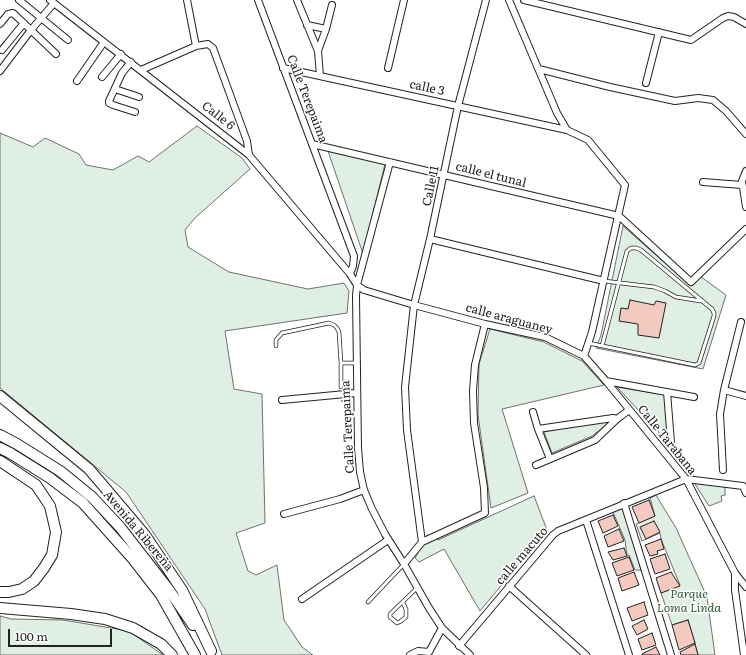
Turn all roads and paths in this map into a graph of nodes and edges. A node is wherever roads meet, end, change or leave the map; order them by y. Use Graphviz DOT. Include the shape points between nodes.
graph roads {
  1 [pos="19,0"];
  2 [pos="187,0"];
  3 [pos="258,0"];
  4 [pos="297,0"];
  5 [pos="404,0"];
  6 [pos="486,0"];
  7 [pos="509,0"];
  8 [pos="524,0"];
  9 [pos="52,2"];
  10 [pos="332,5"];
  11 [pos="42,19"];
  12 [pos="24,23"];
  13 [pos="0,24"];
  14 [pos="746,24"];
  15 [pos="307,26"];
  16 [pos="326,29"];
  17 [pos="31,30"];
  18 [pos="659,32"];
  19 [pos="68,40"];
  20 [pos="104,42"];
  21 [pos="196,46"];
  22 [pos="2,50"];
  23 [pos="318,52"];
  24 [pos="56,54"];
  25 [pos="120,54"];
  26 [pos="131,62"];
  27 [pos="283,68"];
  28 [pos="388,68"];
  29 [pos="539,69"];
  30 [pos="141,70"];
  31 [pos="0,71"];
  32 [pos="320,76"];
  33 [pos="102,77"];
  34 [pos="77,81"];
  35 [pos="646,83"];
  36 [pos="115,89"];
  37 [pos="139,97"];
  38 [pos="458,106"];
  39 [pos="136,112"];
  40 [pos="567,130"];
  41 [pos="746,134"];
  42 [pos="312,144"];
  43 [pos="250,155"];
  44 [pos="390,162"];
  45 [pos="746,171"];
  46 [pos="445,175"];
  47 [pos="703,182"];
  48 [pos="742,185"];
  49 [pos="746,207"];
  50 [pos="619,216"];
  51 [pos="746,229"];
  52 [pos="430,239"];
  53 [pos="350,274"];
  54 [pos="604,281"];
  55 [pos="618,284"];
  56 [pos="357,285"];
  57 [pos="703,302"];
  58 [pos="414,305"];
  59 [pos="741,322"];
  60 [pos="485,324"];
  61 [pos="588,343"];
  62 [pos="276,346"];
  63 [pos="602,346"];
  64 [pos="584,356"];
  65 [pos="341,363"];
  66 [pos="356,363"];
  67 [pos="606,381"];
  68 [pos="342,387"];
  69 [pos="724,390"];
  70 [pos="668,392"];
  71 [pos="356,393"];
  72 [pos="0,396"];
  73 [pos="746,396"];
  74 [pos="694,397"];
  75 [pos="282,400"];
  76 [pos="629,410"];
  77 [pos="533,412"];
  78 [pos="617,419"];
  79 [pos="538,429"];
  80 [pos="0,435"];
  81 [pos="671,442"];
  82 [pos="0,448"];
  83 [pos="550,459"];
  84 [pos="0,461"];
  85 [pos="536,465"];
  86 [pos="724,470"];
  87 [pos="686,479"];
  88 [pos="364,490"];
  89 [pos="746,493"];
  90 [pos="624,503"];
  91 [pos="284,514"];
  92 [pos="586,520"];
  93 [pos="388,540"];
  94 [pos="422,542"];
  95 [pos="404,564"];
  96 [pos="735,573"];
  97 [pos="509,586"];
  98 [pos="746,587"];
  99 [pos="417,588"];
  100 [pos="0,592"];
  101 [pos="302,599"];
  102 [pos="368,602"];
  103 [pos="403,602"];
  104 [pos="0,608"];
  105 [pos="442,628"];
  106 [pos="459,646"];
  107 [pos="211,653"];
  108 [pos="428,653"];
  109 [pos="172,655"];
  110 [pos="195,655"];
  111 [pos="410,655"];
  112 [pos="470,655"];
  113 [pos="586,655"];
  114 [pos="629,655"];
  115 [pos="671,655"];
  116 [pos="744,655"];
  1 -- 11 [label="street"];
  2 -- 21 [label="street"];
  3 -- 27 [label="street, Calle Terepaima"];
  4 -- 15 [label="street"];
  5 -- 28 [label="street"];
  6 -- 38 [label="street, Calle 11"];
  7 -- 29 [label="street"];
  8 -- 18 [label="street"];
  9 -- 11 [label="street"];
  9 -- 20 [label="street, Calle 6"];
  10 -- 16 [label="street"];
  11 -- 17 [label="street"];
  11 -- 19 [label="street"];
  12 -- 13 [label="street" via="10,13"];
  12 -- 17 [label="street"];
  12 -- 22 [label="street"];
  14 -- 18 [label="street" via="728,16 691,40"];
  15 -- 16 [label="street"];
  15 -- 23 [label="street"];
  16 -- 23 [label="street"];
  17 -- 24 [label="street"];
  17 -- 31 [label="street"];
  18 -- 35 [label="street"];
  20 -- 25 [label="street, Calle 6"];
  20 -- 34 [label="street"];
  21 -- 30 [label="street"];
  21 -- 43 [label="street" via="208,44 213,48"];
  23 -- 32 [label="street"];
  25 -- 26 [label="street, Calle 6"];
  25 -- 33 [label="street"];
  26 -- 30 [label="street, Calle 6"];
  26 -- 36 [label="street" via="122,73"];
  27 -- 32 [label="street, calle 3"];
  27 -- 42 [label="street, Calle Terepaima"];
  29 -- 40 [label="street"];
  29 -- 41 [label="street" via="610,88 675,101 698,98 713,100"];
  30 -- 43 [label="street, Calle 6"];
  32 -- 38 [label="street, calle 3"];
  36 -- 37 [label="street"];
  36 -- 39 [label="street" via="110,104"];
  38 -- 40 [label="street, calle 3"];
  38 -- 46 [label="street, Calle 11"];
  40 -- 50 [label="street" via="588,140 625,185"];
  42 -- 44 [label="street, calle el tunal"];
  42 -- 53 [label="street, Calle Terepaima" via="354,256"];
  43 -- 53 [label="street, Calle 6"];
  44 -- 46 [label="street, calle el tunal"];
  44 -- 56 [label="street, Calle Terepaima"];
  45 -- 48 [label="street"];
  46 -- 50 [label="street, calle el tunal"];
  46 -- 52 [label="street, Calle 11"];
  47 -- 48 [label="street"];
  48 -- 49 [label="street"];
  50 -- 51 [label="street" via="691,282"];
  50 -- 54 [label="street"];
  52 -- 54 [label="street"];
  52 -- 58 [label="street, Calle 11"];
  53 -- 56 [label="street"];
  54 -- 55 [label="lane"];
  54 -- 61 [label="street"];
  55 -- 57 [label="lane" via="654,287 676,297"];
  55 -- 57 [label="lane" via="627,251 636,248"];
  55 -- 63 [label="lane"];
  56 -- 58 [label="street" via="364,290"];
  56 -- 66 [label="street, Calle Terepaima"];
  57 -- 63 [label="lane" via="712,310 714,316 699,363 695,365"];
  58 -- 60 [label="street, calle araguaney"];
  58 -- 94 [label="street" via="405,387 407,430"];
  59 -- 69 [label="street"];
  60 -- 64 [label="street, calle araguaney" via="545,337"];
  60 -- 94 [label="street" via="475,365 473,391 474,423 484,488 485,513"];
  61 -- 63 [label="lane"];
  61 -- 64 [label="street"];
  62 -- 65 [label="lane" via="276,340 282,333 334,325 339,332"];
  64 -- 67 [label="street, Calle Tarabana"];
  65 -- 66 [label="lane"];
  65 -- 68 [label="lane"];
  66 -- 71 [label="street, Calle Terepaima"];
  67 -- 70 [label="street"];
  67 -- 76 [label="street, Calle Tarabana"];
  69 -- 73 [label="street"];
  69 -- 86 [label="street" via="720,414"];
  70 -- 74 [label="street"];
  70 -- 81 [label="street"];
  71 -- 75 [label="street"];
  71 -- 88 [label="street, Calle Terepaima" via="358,448"];
  72 -- 107 [label="main road" via="89,469 145,535 182,590"];
  76 -- 78 [label="street"];
  76 -- 87 [label="street, Calle Tarabana"];
  77 -- 79 [label="street"];
  78 -- 79 [label="street"];
  78 -- 83 [label="street" via="595,440"];
  79 -- 83 [label="street"];
  80 -- 107 [label="main road, Avenida Ribereña" via="60,471 92,497 120,527 169,590"];
  82 -- 110 [label="main road, Avenida Ribereña" via="50,478 83,503 161,595"];
  83 -- 85 [label="street"];
  84 -- 100 [label="main road" via="36,484 50,506 56,532 52,555 34,581 22,589"];
  87 -- 89 [label="street" via="743,486"];
  87 -- 90 [label="street, calle macuto"];
  87 -- 96 [label="street, Calle Tarabana"];
  88 -- 91 [label="street" via="340,500"];
  88 -- 93 [label="street, Calle Terepaima"];
  90 -- 92 [label="street, calle macuto"];
  90 -- 115 [label="street"];
  92 -- 97 [label="street, calle macuto" via="553,535"];
  92 -- 114 [label="street"];
  93 -- 95 [label="street, Calle Terepaima"];
  93 -- 101 [label="street"];
  94 -- 95 [label="street"];
  95 -- 99 [label="street, Calle Terepaima"];
  95 -- 102 [label="lane"];
  96 -- 98 [label="street, Calle Tarabana"];
  96 -- 116 [label="street"];
  97 -- 106 [label="street, calle macuto"];
  97 -- 113 [label="street"];
  99 -- 103 [label="lane"];
  99 -- 105 [label="street, Calle Terepaima"];
  103 -- 103 [label="lane" via="390,614 390,618 396,623 406,618"];
  104 -- 109 [label="main road" via="105,619 133,628 161,644"];
  105 -- 106 [label="street, Calle Terepaima"];
  105 -- 108 [label="street"];
  106 -- 112 [label="street, Calle Terepaima"];
  108 -- 111 [label="street" via="418,651"];
}
